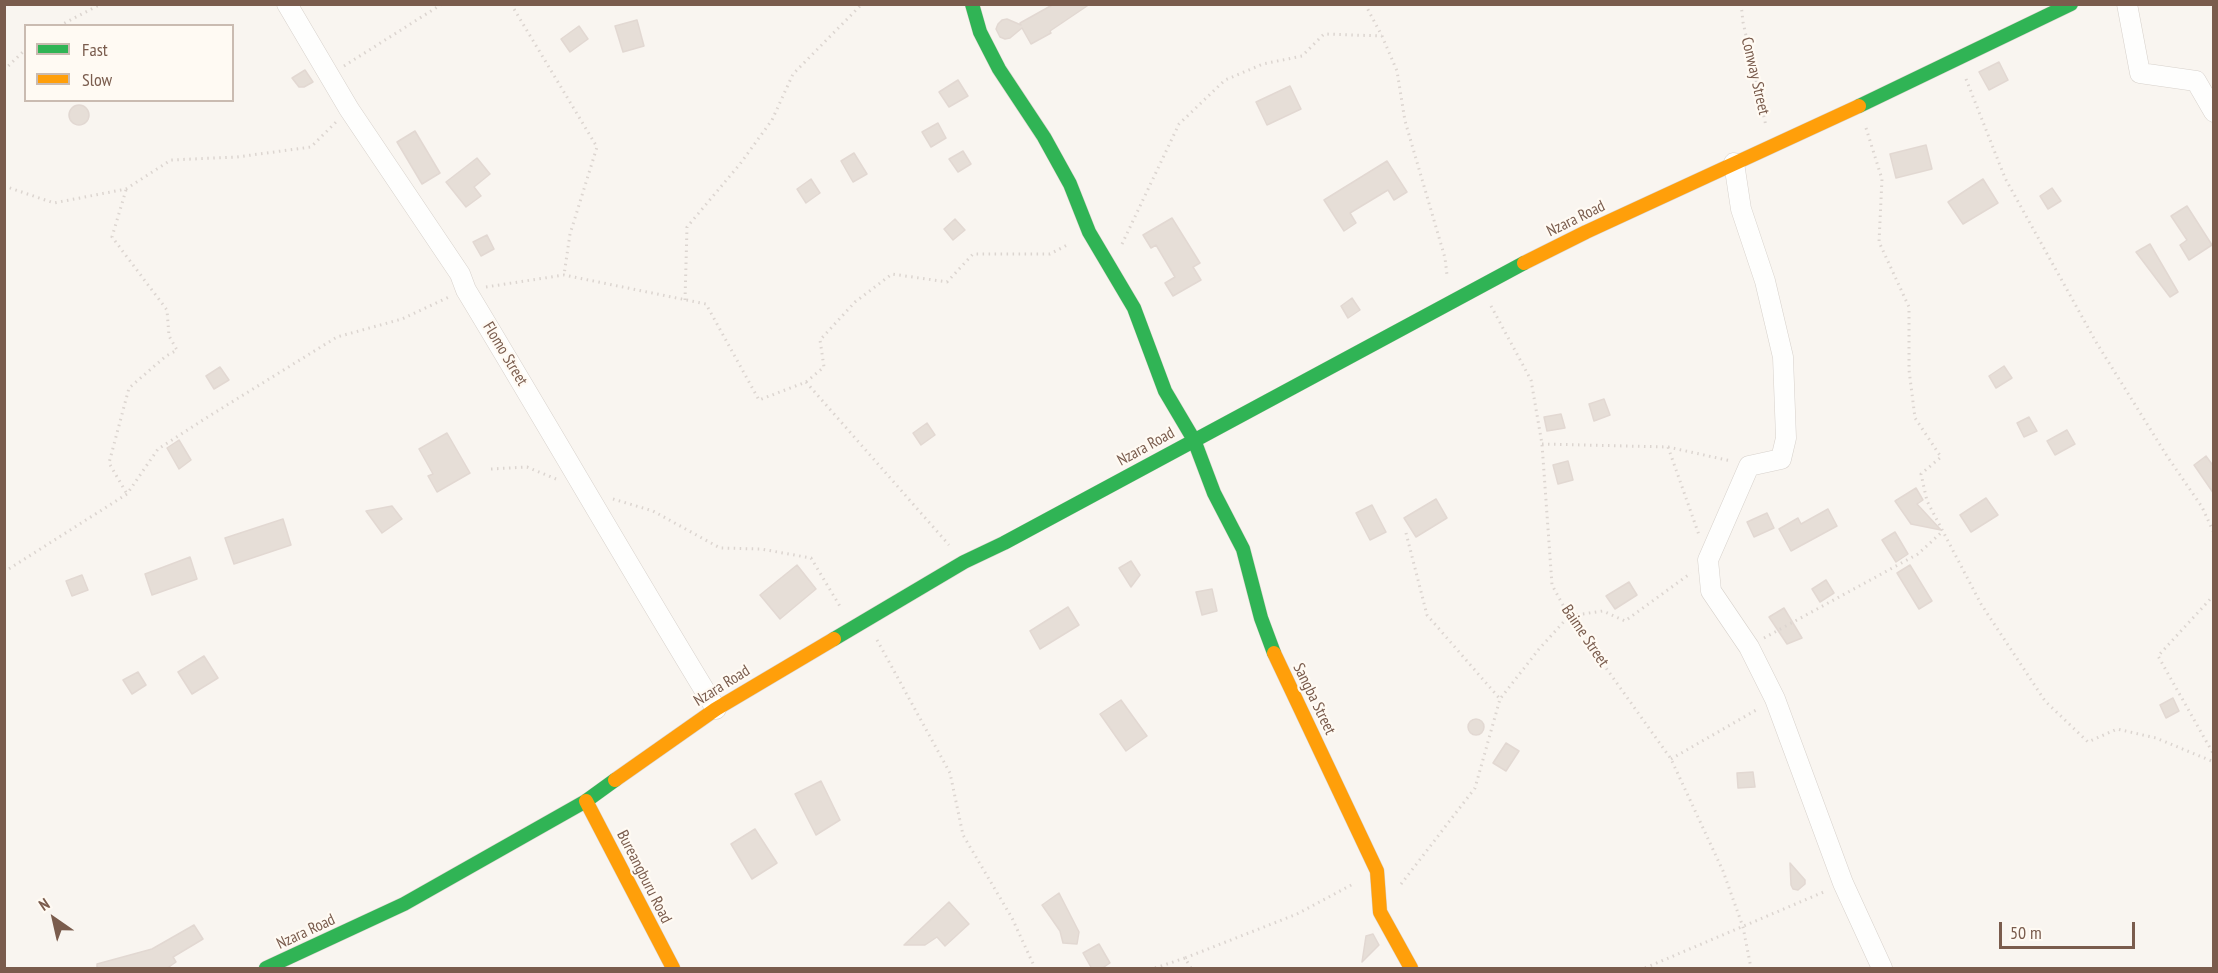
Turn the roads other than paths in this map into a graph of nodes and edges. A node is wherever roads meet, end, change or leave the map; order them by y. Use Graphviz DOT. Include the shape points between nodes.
graph roads {
  1 [pos="287,4"];
  2 [pos="972,4"];
  3 [pos="2071,4"];
  4 [pos="2127,4"];
  5 [pos="2214,112"];
  6 [pos="1734,163"];
  7 [pos="1194,440"];
  8 [pos="716,709"];
  9 [pos="586,801"];
  10 [pos="266,969"];
  11 [pos="673,969"];
  12 [pos="1411,969"];
  13 [pos="1882,969"];
  1 -- 8 [label="street, Flomo Street" via="349,108 460,274"];
  2 -- 7 [label="main road, Sangba Street" via="980,32 999,69 1044,137 1070,184 1089,232 1134,308 1165,391"];
  3 -- 6 [label="main road, Nzara Road"];
  4 -- 5 [label="street" via="2140,73 2196,81"];
  6 -- 7 [label="main road, Nzara Road" via="1480,285"];
  6 -- 13 [label="street" via="1741,210 1765,281 1783,357 1786,438 1781,459 1749,466 1708,560 1711,591 1749,647 1775,699 1843,883"];
  7 -- 8 [label="main road, Nzara Road" via="964,562"];
  7 -- 12 [label="main road, Sangba Street" via="1214,493 1243,549 1261,618 1279,666 1377,871 1380,912"];
  8 -- 9 [label="main road, Nzara Road"];
  9 -- 10 [label="main road, Nzara Road" via="404,904"];
  9 -- 11 [label="main road, Bureangburu Road"];
}
